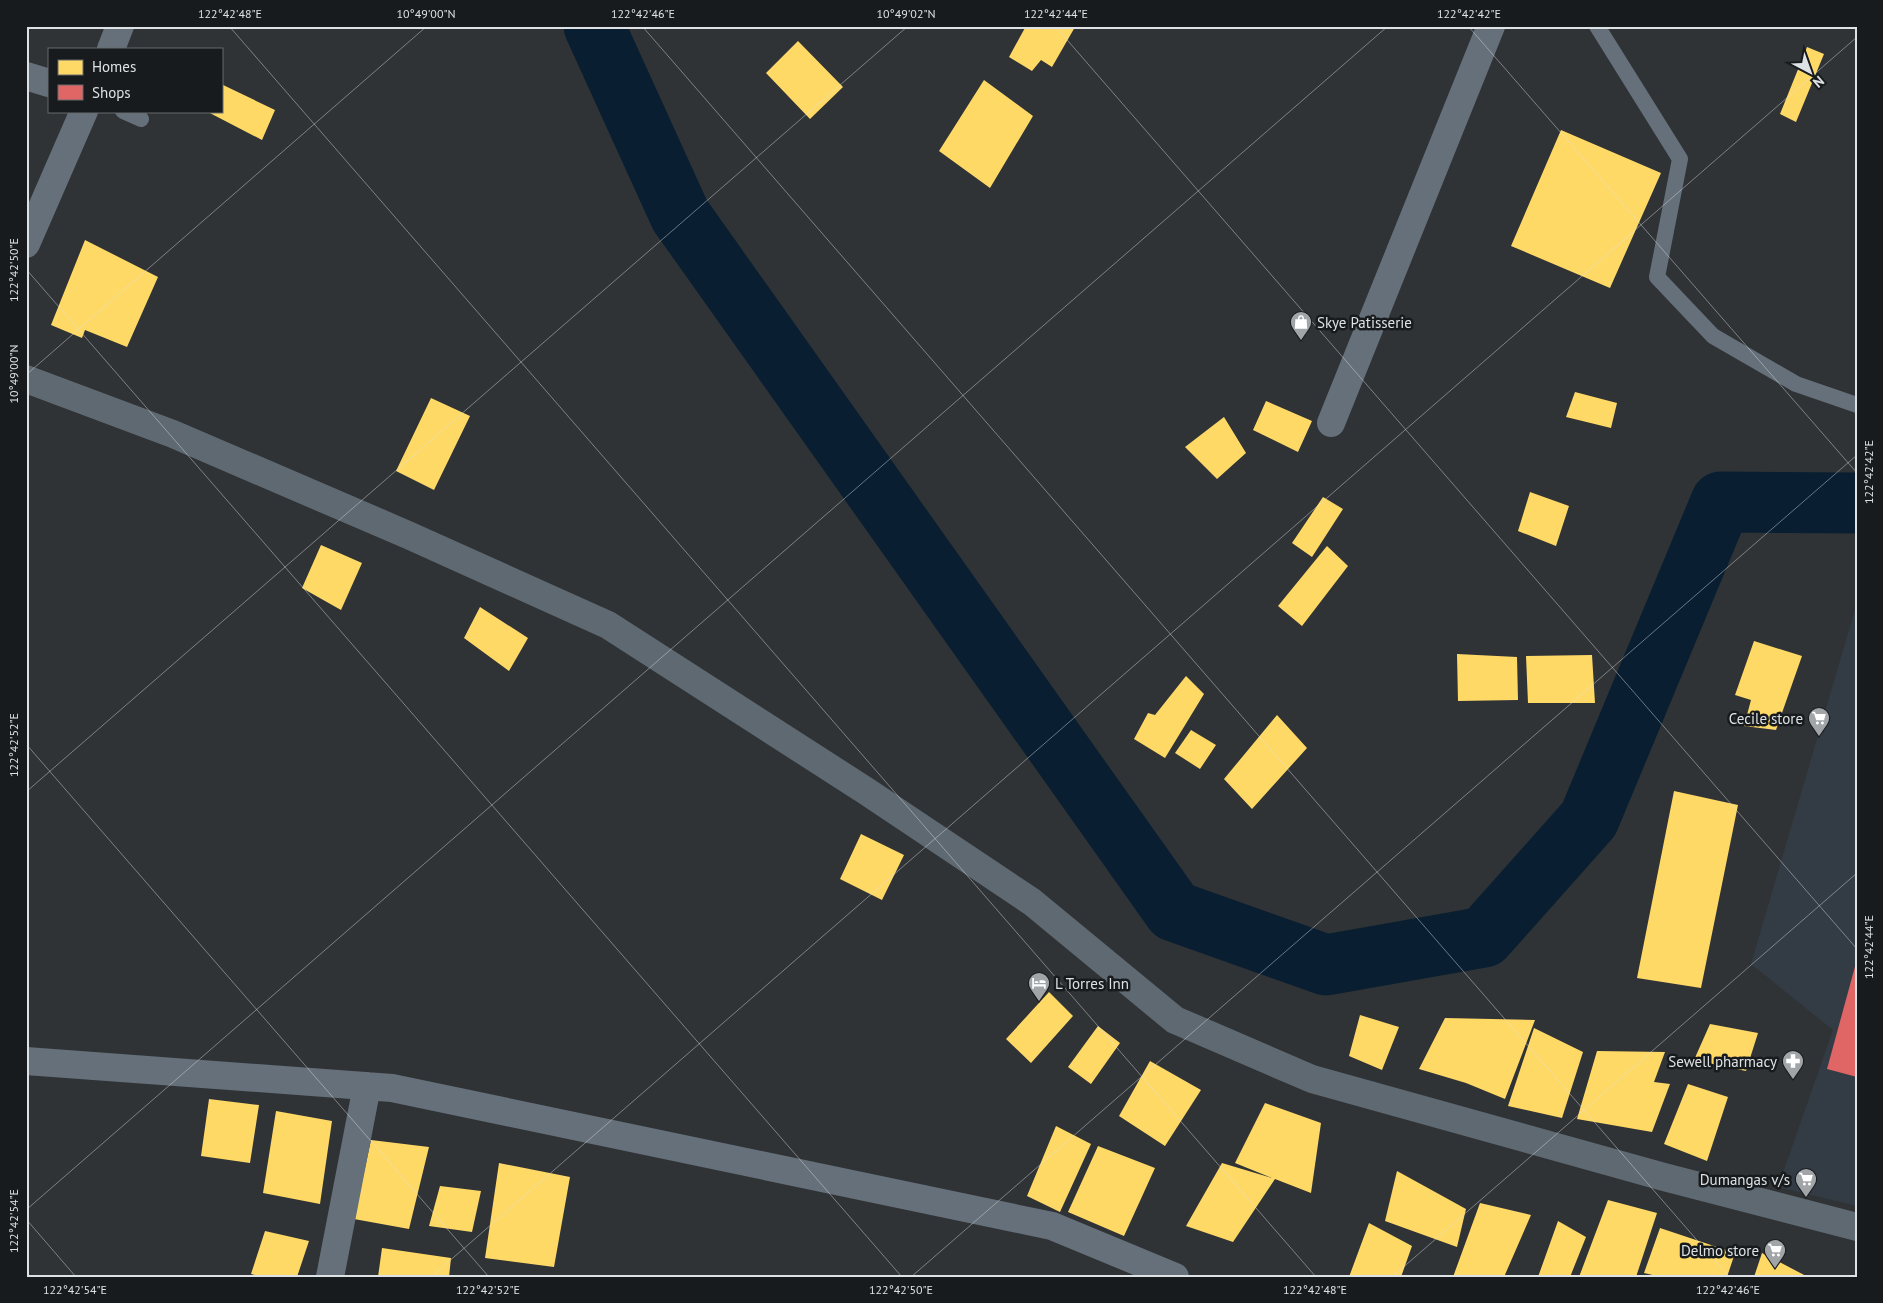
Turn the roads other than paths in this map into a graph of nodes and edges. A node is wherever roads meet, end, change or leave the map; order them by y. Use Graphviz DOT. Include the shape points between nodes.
graph roads {
  1 [pos="120,26"];
  2 [pos="1491,26"];
  3 [pos="1597,26"];
  4 [pos="111,48"];
  5 [pos="26,76"];
  6 [pos="48,83"];
  7 [pos="84,112"];
  8 [pos="125,112"];
  9 [pos="141,119"];
  10 [pos="26,244"];
  11 [pos="26,379"];
  12 [pos="1857,405"];
  13 [pos="1331,423"];
  14 [pos="26,1061"];
  15 [pos="380,1087"];
  16 [pos="1857,1227"];
  17 [pos="330,1277"];
  18 [pos="1175,1277"];
  1 -- 4 [label="street"];
  2 -- 13 [label="street"];
  3 -- 12 [label="lane" via="1680,159 1657,277 1713,336 1796,384"];
  5 -- 6 [label="street"];
  7 -- 10 [label="street"];
  8 -- 9 [label="lane"];
  11 -- 16 [label="street" via="173,434 608,625 1032,902 1175,1020 1312,1079"];
  14 -- 15 [label="street"];
  15 -- 17 [label="street"];
  15 -- 18 [label="street" via="1052,1226"];
}
